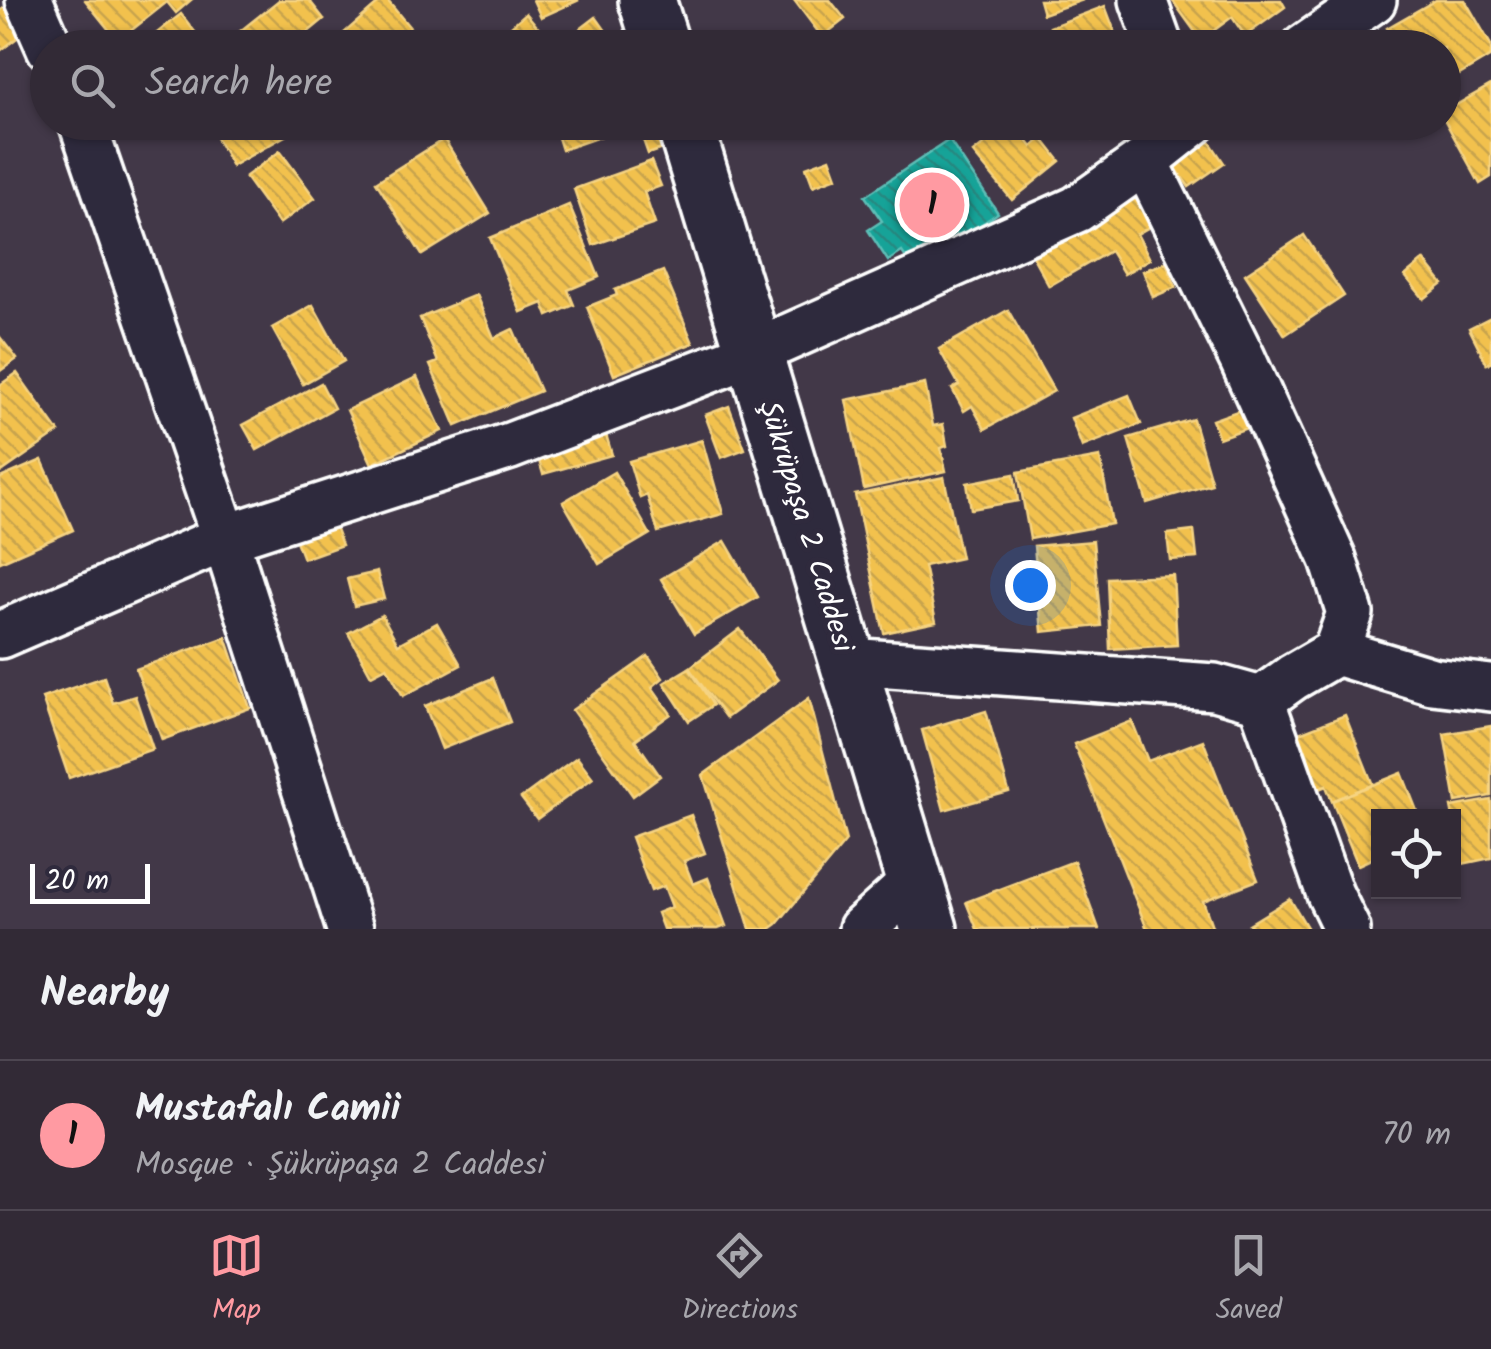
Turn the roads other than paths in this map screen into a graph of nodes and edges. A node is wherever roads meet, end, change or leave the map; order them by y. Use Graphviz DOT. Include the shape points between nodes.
graph roads {
  1 [pos="29,0"];
  2 [pos="648,0"];
  3 [pos="1142,0"];
  4 [pos="1374,0"];
  5 [pos="42,30"];
  6 [pos="657,30"];
  7 [pos="1153,30"];
  8 [pos="1330,30"];
  9 [pos="88,140"];
  10 [pos="689,140"];
  11 [pos="1170,140"];
  12 [pos="1144,161"];
  13 [pos="753,353"];
  14 [pos="225,538"];
  15 [pos="0,635"];
  16 [pos="1336,652"];
  17 [pos="848,661"];
  18 [pos="1491,688"];
  19 [pos="1261,700"];
  20 [pos="922,905"];
  21 [pos="350,929"];
  22 [pos="862,929"];
  23 [pos="1347,929"];
  1 -- 5 [label="street"];
  2 -- 6 [label="main road"];
  3 -- 7 [label="street"];
  4 -- 8 [label="street"];
  9 -- 14 [label="street"];
  10 -- 13 [label="main road, Şükrüpaşa 2 Caddesi"];
  11 -- 12 [label="street"];
  12 -- 13 [label="street" via="1077,209"];
  12 -- 16 [label="street" via="1333,560 1350,613"];
  13 -- 14 [label="street" via="510,446"];
  13 -- 17 [label="main road, Şükrüpaşa 2 Caddesi"];
  14 -- 15 [label="street"];
  14 -- 21 [label="street"];
  16 -- 18 [label="street" via="1432,681"];
  16 -- 19 [label="street"];
  17 -- 19 [label="street" via="1214,686"];
  17 -- 20 [label="main road, Şükrüpaşa 2 Caddesi"];
  19 -- 23 [label="street"];
  20 -- 22 [label="street"];
}
